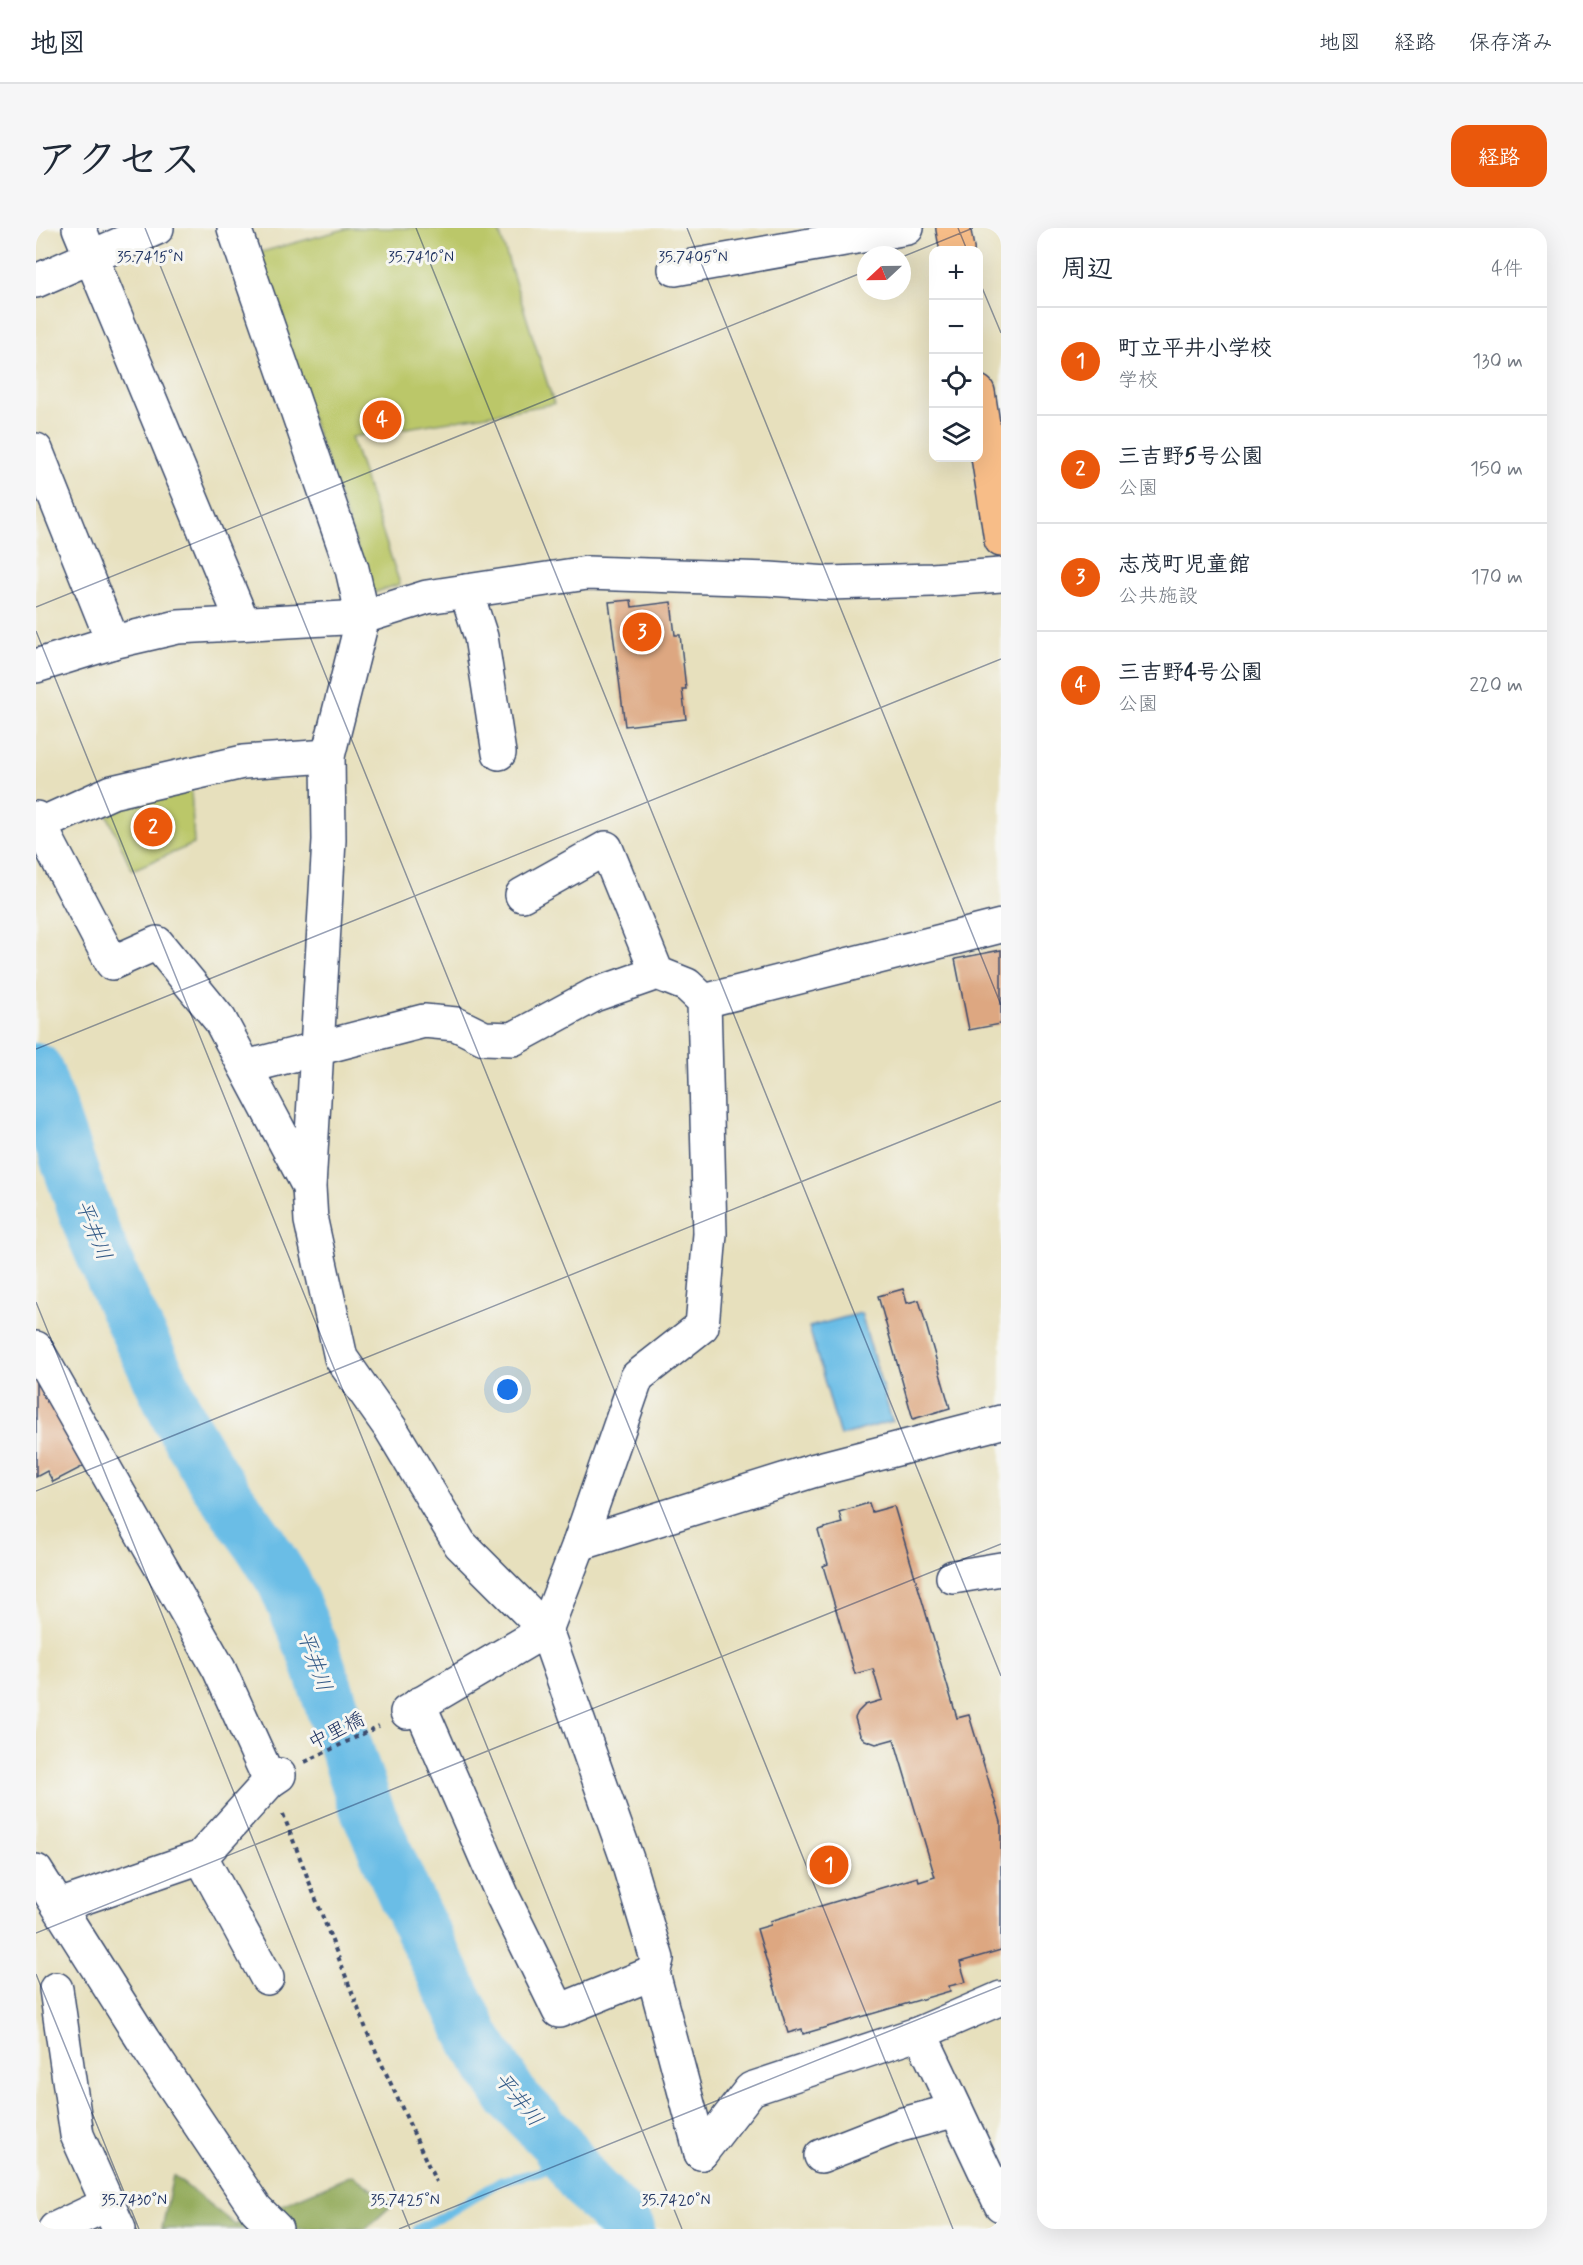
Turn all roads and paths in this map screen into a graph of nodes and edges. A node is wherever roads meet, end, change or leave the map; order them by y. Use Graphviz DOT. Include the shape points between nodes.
graph roads {
  1 [pos="157,228"];
  2 [pos="234,228"];
  3 [pos="908,228"];
  4 [pos="953,228"];
  5 [pos="85,242"];
  6 [pos="956,246"];
  7 [pos="675,269"];
  8 [pos="36,281"];
  9 [pos="981,408"];
  10 [pos="36,450"];
  11 [pos="998,497"];
  12 [pos="1001,540"];
  13 [pos="1001,575"];
  14 [pos="466,591"];
  15 [pos="363,617"];
  16 [pos="243,622"];
  17 [pos="113,642"];
  18 [pos="36,666"];
  19 [pos="499,753"];
  20 [pos="328,756"];
  21 [pos="38,821"];
  22 [pos="522,895"];
  23 [pos="1001,927"];
  24 [pos="657,973"];
  25 [pos="704,1001"];
  26 [pos="316,1050"];
  27 [pos="246,1067"];
  28 [pos="309,1187"];
  29 [pos="36,1348"];
  30 [pos="1001,1422"];
  31 [pos="579,1544"];
  32 [pos="1001,1569"];
  33 [pos="953,1577"];
  34 [pos="546,1630"];
  35 [pos="413,1708"];
  36 [pos="274,1778"];
  37 [pos="201,1857"];
  38 [pos="36,1871"];
  39 [pos="59,1906"];
  40 [pos="83,1945"];
  41 [pos="653,1973"];
  42 [pos="267,1978"];
  43 [pos="46,1993"];
  44 [pos="1001,1998"];
  45 [pos="920,2033"];
  46 [pos="956,2110"];
  47 [pos="821,2156"];
  48 [pos="436,2182"];
  49 [pos="998,2190"];
  50 [pos="113,2217"];
  51 [pos="55,2229"];
  52 [pos="276,2229"];
  1 -- 5 [label="street"];
  2 -- 15 [label="street" via="352,568"];
  3 -- 7 [label="street"];
  4 -- 6 [label="main road"];
  5 -- 8 [label="street"];
  5 -- 16 [label="street"];
  9 -- 11 [label="main road"];
  10 -- 17 [label="street"];
  11 -- 12 [label="main road"];
  13 -- 14 [label="street" via="829,583 587,573"];
  14 -- 15 [label="street" via="427,597"];
  14 -- 19 [label="street" via="481,637"];
  15 -- 16 [label="street"];
  15 -- 20 [label="street"];
  16 -- 17 [label="street" via="178,627"];
  17 -- 18 [label="street"];
  20 -- 21 [label="street" via="243,762 112,792"];
  20 -- 26 [label="street" via="328,840"];
  21 -- 27 [label="street" via="112,963 157,943 220,1020"];
  22 -- 24 [label="street" via="606,848"];
  23 -- 25 [label="street"];
  24 -- 25 [label="street" via="687,986"];
  24 -- 26 [label="street" via="594,995 513,1039 484,1038 456,1024 424,1021"];
  25 -- 31 [label="street" via="710,1234 702,1326 637,1377"];
  26 -- 27 [label="street"];
  26 -- 28 [label="street"];
  27 -- 28 [label="street"];
  28 -- 34 [label="street" via="311,1221 341,1358 391,1429 460,1544"];
  29 -- 36 [label="street" via="219,1669"];
  30 -- 31 [label="street" via="812,1471"];
  31 -- 34 [label="street"];
  32 -- 33 [label="street"];
  34 -- 35 [label="street"];
  34 -- 41 [label="street" via="627,1858 657,1959"];
  35 -- 36 [label="path, 中里橋"];
  35 -- 41 [label="street" via="559,2011"];
  36 -- 37 [label="street"];
  36 -- 48 [label="path" via="368,2034"];
  37 -- 39 [label="street"];
  37 -- 42 [label="street"];
  38 -- 39 [label="street"];
  39 -- 40 [label="street"];
  40 -- 43 [label="street" via="66,1979"];
  40 -- 52 [label="street" via="256,2209"];
  41 -- 45 [label="street" via="702,2153 751,2090"];
  43 -- 50 [label="street" via="77,2135"];
  44 -- 45 [label="street"];
  45 -- 46 [label="street"];
  46 -- 47 [label="street" via="900,2125"];
  46 -- 49 [label="street"];
  50 -- 51 [label="street"];
}
